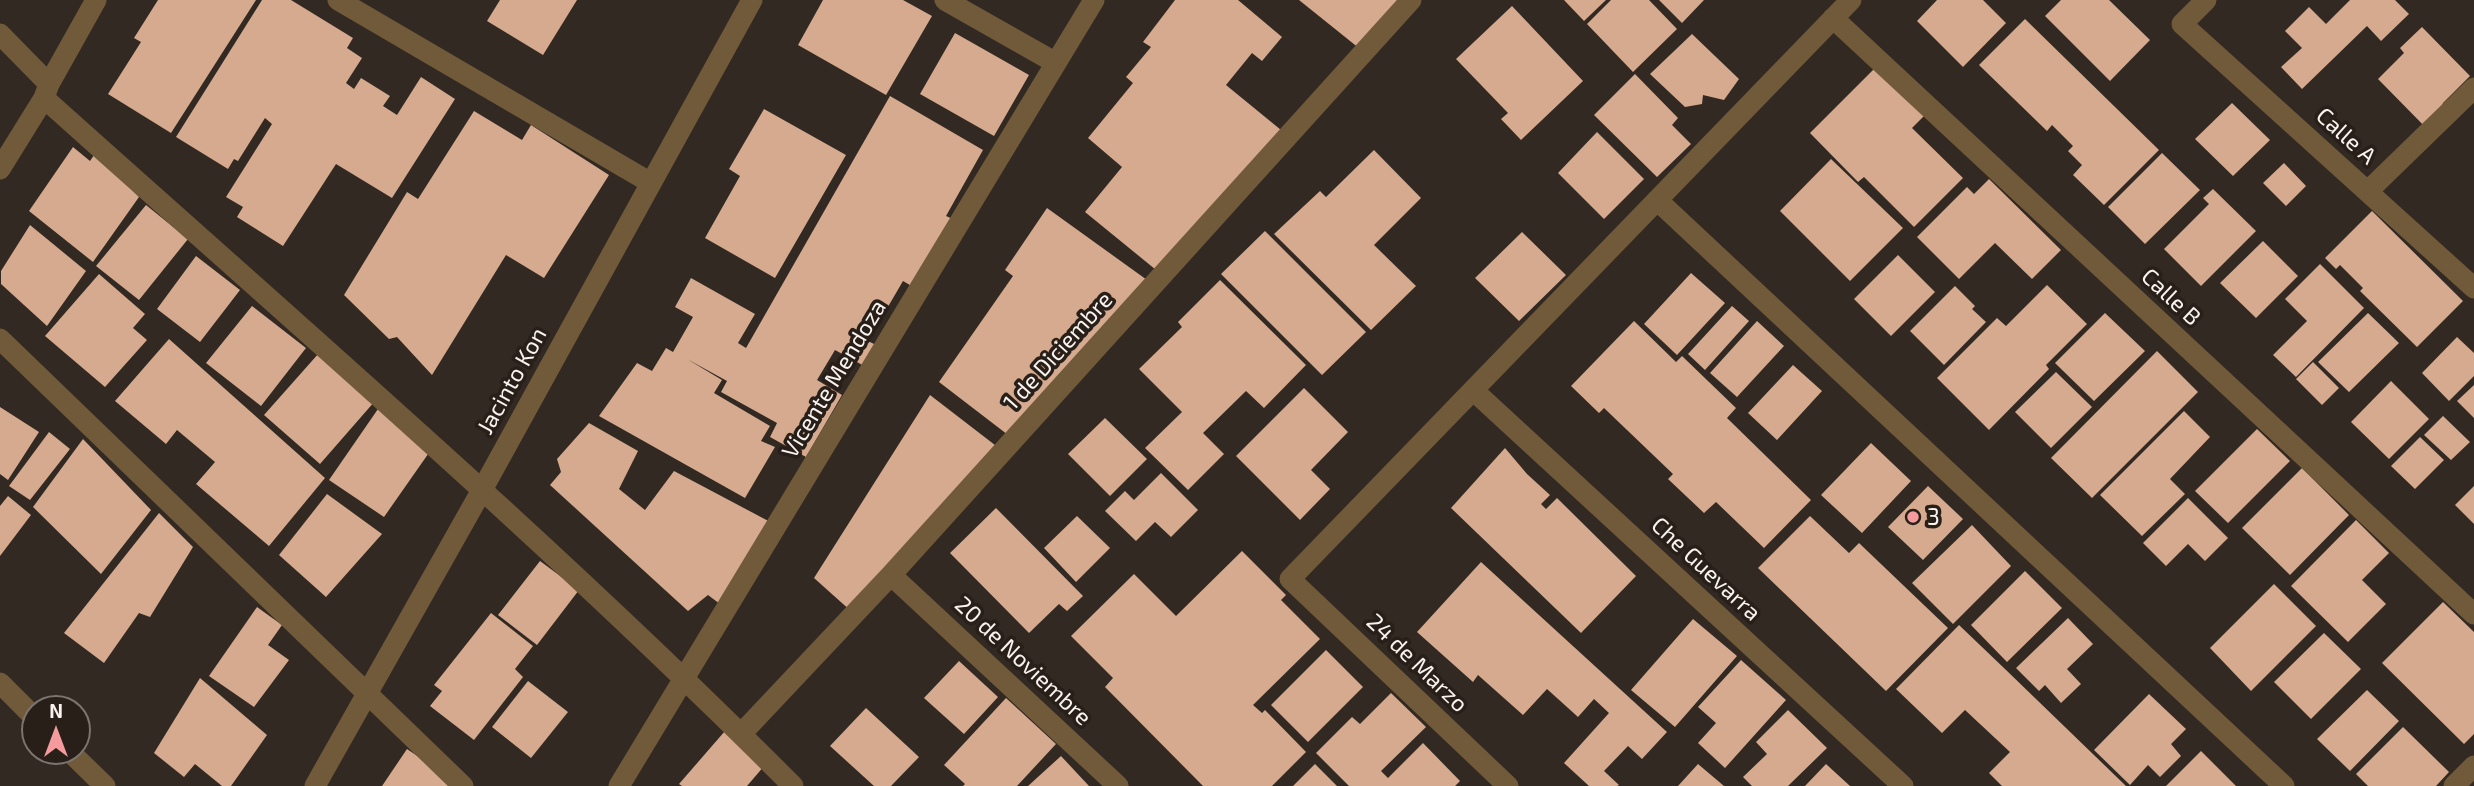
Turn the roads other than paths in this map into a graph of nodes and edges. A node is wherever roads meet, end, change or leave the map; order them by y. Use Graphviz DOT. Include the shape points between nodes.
graph roads {
  1 [pos="96,0"];
  2 [pos="338,0"];
  3 [pos="752,0"];
  4 [pos="945,0"];
  5 [pos="1094,0"];
  6 [pos="1411,0"];
  7 [pos="1851,0"];
  8 [pos="2206,0"];
  9 [pos="1833,18"];
  10 [pos="0,34"];
  11 [pos="1056,63"];
  12 [pos="2474,88"];
  13 [pos="47,91"];
  14 [pos="0,169"];
  15 [pos="651,183"];
  16 [pos="2368,191"];
  17 [pos="1657,200"];
  18 [pos="2474,288"];
  19 [pos="0,339"];
  20 [pos="1474,391"];
  21 [pos="482,490"];
  22 [pos="891,575"];
  23 [pos="2474,614"];
  24 [pos="684,678"];
  25 [pos="0,683"];
  26 [pos="368,694"];
  27 [pos="21,704"];
  28 [pos="741,734"];
  29 [pos="83,765"];
  30 [pos="2474,766"];
  31 [pos="105,786"];
  32 [pos="315,786"];
  33 [pos="463,786"];
  34 [pos="619,786"];
  35 [pos="793,786"];
  36 [pos="1118,786"];
  37 [pos="1508,786"];
  38 [pos="1903,786"];
  39 [pos="2284,786"];
  40 [pos="2454,786"];
  1 -- 13 [label="street"];
  2 -- 15 [label="street"];
  3 -- 15 [label="street, Jacinto Kon"];
  4 -- 11 [label="street"];
  5 -- 11 [label="street, Vicente Mendoza"];
  6 -- 22 [label="street, 1 de Diciembre"];
  7 -- 9 [label="street"];
  8 -- 16 [label="street, Calle A" via="2182,23"];
  9 -- 17 [label="street"];
  9 -- 23 [label="street, Calle B"];
  10 -- 13 [label="street"];
  11 -- 24 [label="street, Vicente Mendoza"];
  12 -- 16 [label="street"];
  13 -- 14 [label="street"];
  13 -- 21 [label="street"];
  15 -- 21 [label="street, Jacinto Kon"];
  16 -- 18 [label="street, Calle A"];
  17 -- 20 [label="street"];
  17 -- 39 [label="street"];
  19 -- 26 [label="street"];
  20 -- 37 [label="street, 24 de Marzo" via="1290,579"];
  20 -- 38 [label="street, Che Guevarra"];
  21 -- 24 [label="street"];
  21 -- 26 [label="street, Jacinto Kon"];
  22 -- 28 [label="street, 1 de Diciembre"];
  22 -- 36 [label="street, 20 de Noviembre"];
  24 -- 28 [label="street"];
  24 -- 34 [label="street, Vicente Mendoza"];
  25 -- 27 [label="street"];
  26 -- 32 [label="street, Jacinto Kon"];
  26 -- 33 [label="street"];
  28 -- 35 [label="street"];
  29 -- 31 [label="street"];
  30 -- 40 [label="street"];
}
